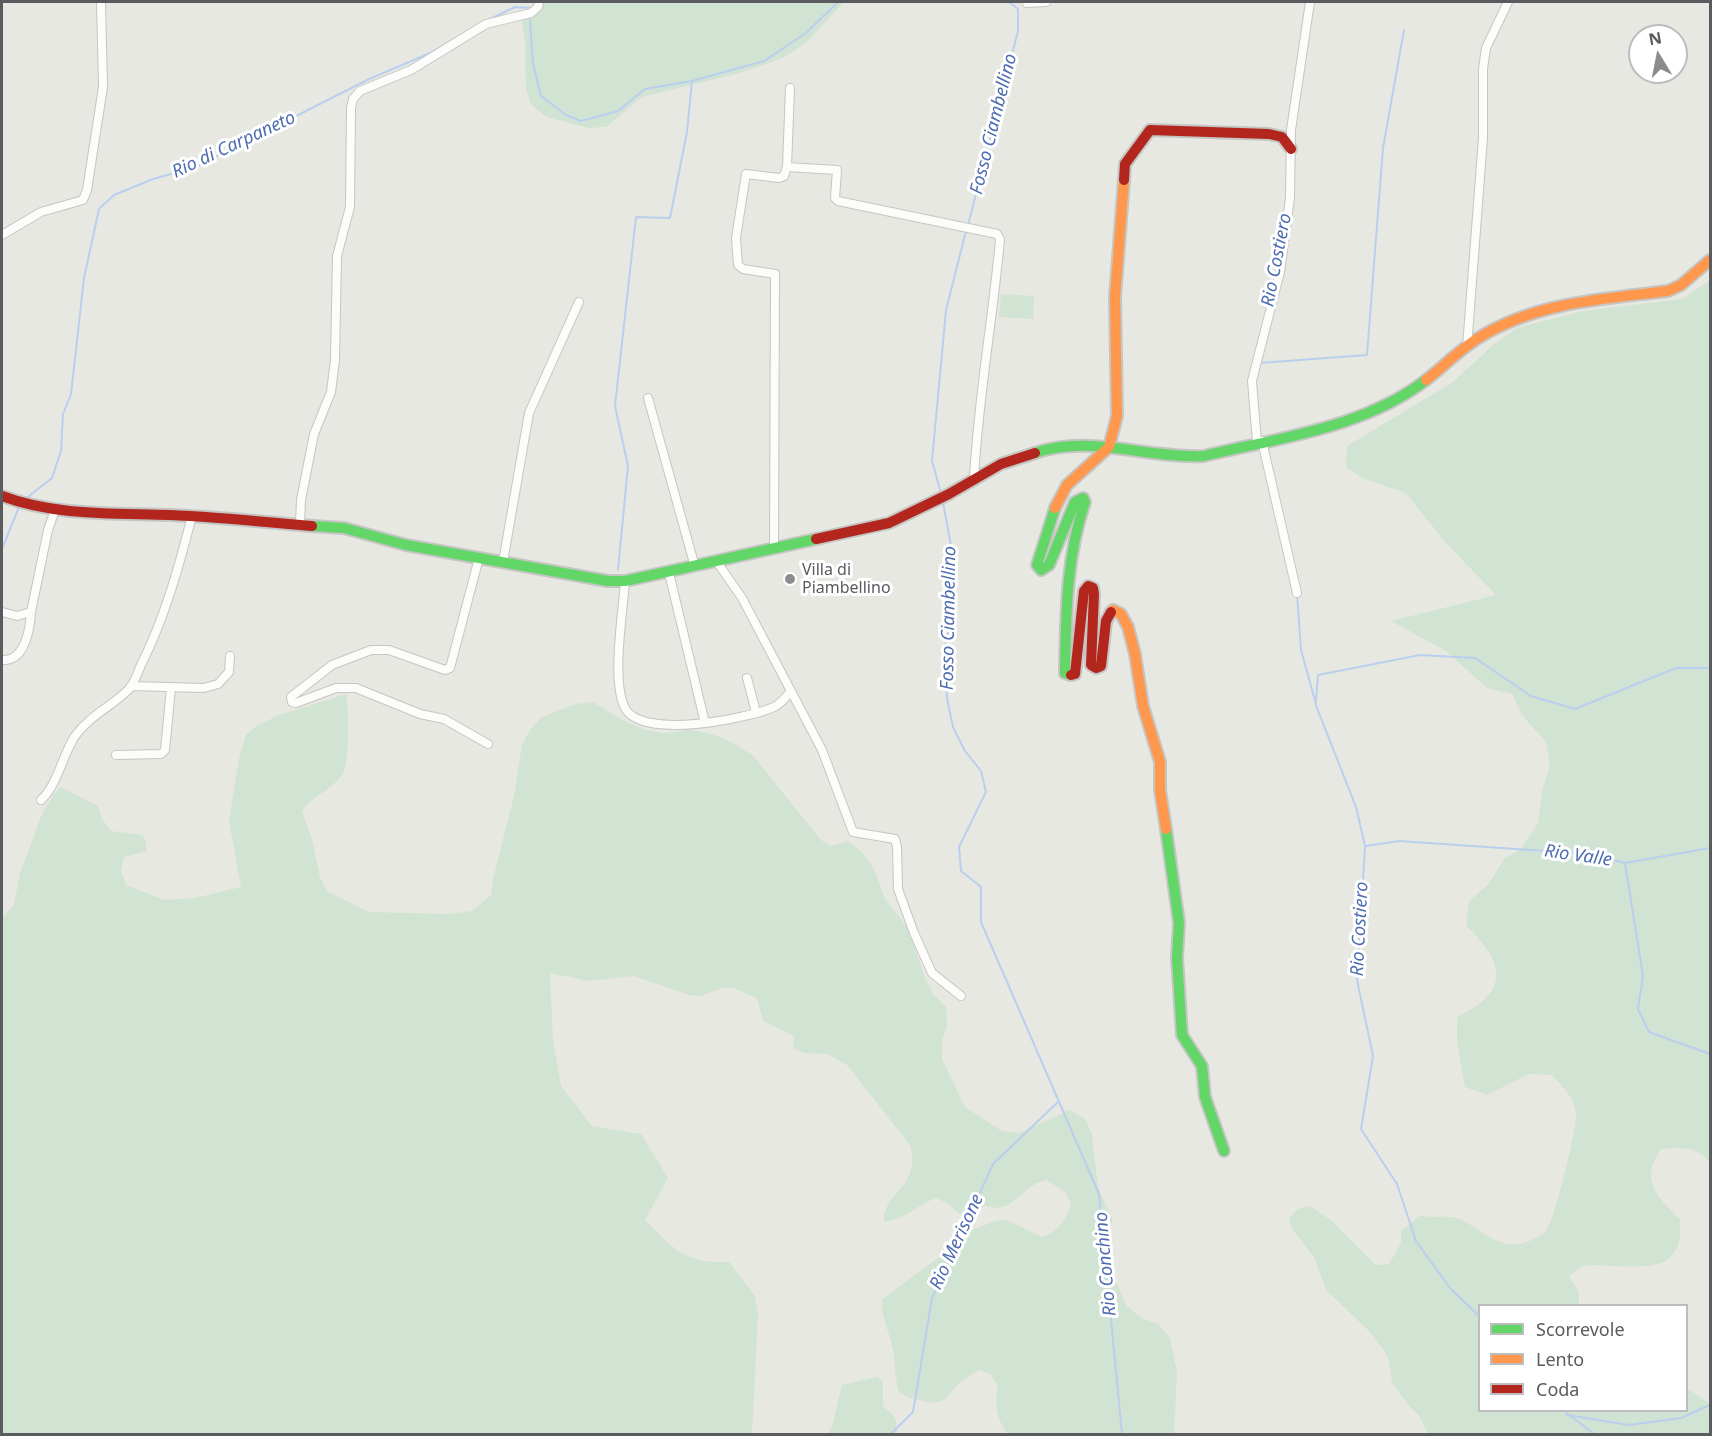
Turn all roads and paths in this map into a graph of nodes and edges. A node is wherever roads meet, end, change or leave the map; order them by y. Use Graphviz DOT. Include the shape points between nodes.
graph roads {
  1 [pos="101,2"];
  2 [pos="539,2"];
  3 [pos="1046,2"];
  4 [pos="1310,2"];
  5 [pos="1508,2"];
  6 [pos="1027,3"];
  7 [pos="790,88"];
  8 [pos="1291,149"];
  9 [pos="788,167"];
  10 [pos="2,235"];
  11 [pos="1710,260"];
  12 [pos="579,302"];
  13 [pos="1467,346"];
  14 [pos="648,398"];
  15 [pos="1260,442"];
  16 [pos="1109,447"];
  17 [pos="974,479"];
  18 [pos="2,496"];
  19 [pos="55,510"];
  20 [pos="192,516"];
  21 [pos="300,523"];
  22 [pos="774,548"];
  23 [pos="479,558"];
  24 [pos="503,562"];
  25 [pos="717,562"];
  26 [pos="695,567"];
  27 [pos="669,573"];
  28 [pos="625,581"];
  29 [pos="1297,593"];
  30 [pos="2,612"];
  31 [pos="32,612"];
  32 [pos="230,656"];
  33 [pos="4,660"];
  34 [pos="747,678"];
  35 [pos="131,686"];
  36 [pos="171,688"];
  37 [pos="790,692"];
  38 [pos="756,712"];
  39 [pos="705,723"];
  40 [pos="488,744"];
  41 [pos="116,755"];
  42 [pos="41,800"];
  43 [pos="961,996"];
  44 [pos="1224,1150"];
  1 -- 10 [label="street" via="103,87 83,200 41,212"];
  2 -- 21 [label="street" via="531,13 486,24 411,70 360,91 353,99 350,207 337,255 335,360 331,392 314,434"];
  3 -- 6 [label="street"];
  4 -- 8 [label="street"];
  5 -- 13 [label="street" via="1486,48 1483,69 1483,138"];
  7 -- 9 [label="street"];
  8 -- 15 [label="street" via="1290,198 1278,280 1252,381"];
  8 -- 16 [label="main road" via="1282,137 1269,134 1150,130 1125,164 1115,297 1117,416"];
  9 -- 17 [label="street" via="837,170 838,201 997,234"];
  9 -- 22 [label="street" via="779,178 746,174 736,238 738,265 774,274"];
  11 -- 13 [label="main road" via="1682,285 1668,291 1565,303 1511,322"];
  12 -- 24 [label="street" via="530,413"];
  13 -- 15 [label="main road" via="1426,383 1403,397 1350,417"];
  14 -- 26 [label="street"];
  15 -- 16 [label="main road" via="1204,456 1183,457"];
  15 -- 29 [label="street"];
  16 -- 17 [label="main road" via="1045,449 1001,464"];
  16 -- 44 [label="main road" via="1067,485 1058,500 1037,565 1041,570 1048,565 1075,502 1083,498 1066,571 1065,673 1075,674 1084,591 1088,586 1094,594 1091,666 1101,666 1106,621 1113,610 1121,614 1128,627 1135,654 1143,706 1160,762 1160,790 1179,923 1182,1035 1202,1066 1207,1106"];
  17 -- 22 [label="main road" via="889,523"];
  18 -- 19 [label="main road"];
  19 -- 20 [label="main road"];
  19 -- 31 [label="street"];
  20 -- 21 [label="main road"];
  20 -- 35 [label="street" via="158,631"];
  21 -- 23 [label="main road" via="344,528 406,545"];
  22 -- 25 [label="main road"];
  23 -- 24 [label="main road"];
  23 -- 40 [label="street" via="450,668 445,670 389,650 372,650 332,665 291,697 296,703 336,688 356,688 420,714 444,719"];
  24 -- 28 [label="main road"];
  25 -- 26 [label="main road"];
  25 -- 37 [label="street" via="742,598"];
  26 -- 27 [label="main road"];
  27 -- 28 [label="main road"];
  27 -- 39 [label="street"];
  28 -- 39 [label="street" via="619,682 620,698 627,711 640,720 674,726"];
  30 -- 31 [label="street"];
  31 -- 33 [label="street" via="30,629 19,653"];
  32 -- 36 [label="street" via="229,672 214,686"];
  34 -- 38 [label="street"];
  35 -- 36 [label="street"];
  35 -- 42 [label="street" via="77,733"];
  36 -- 41 [label="street" via="165,750 161,754"];
  37 -- 38 [label="street" via="774,707"];
  37 -- 43 [label="street" via="822,750 853,832 895,839 898,889 914,933 932,974"];
  38 -- 39 [label="street"];
}
